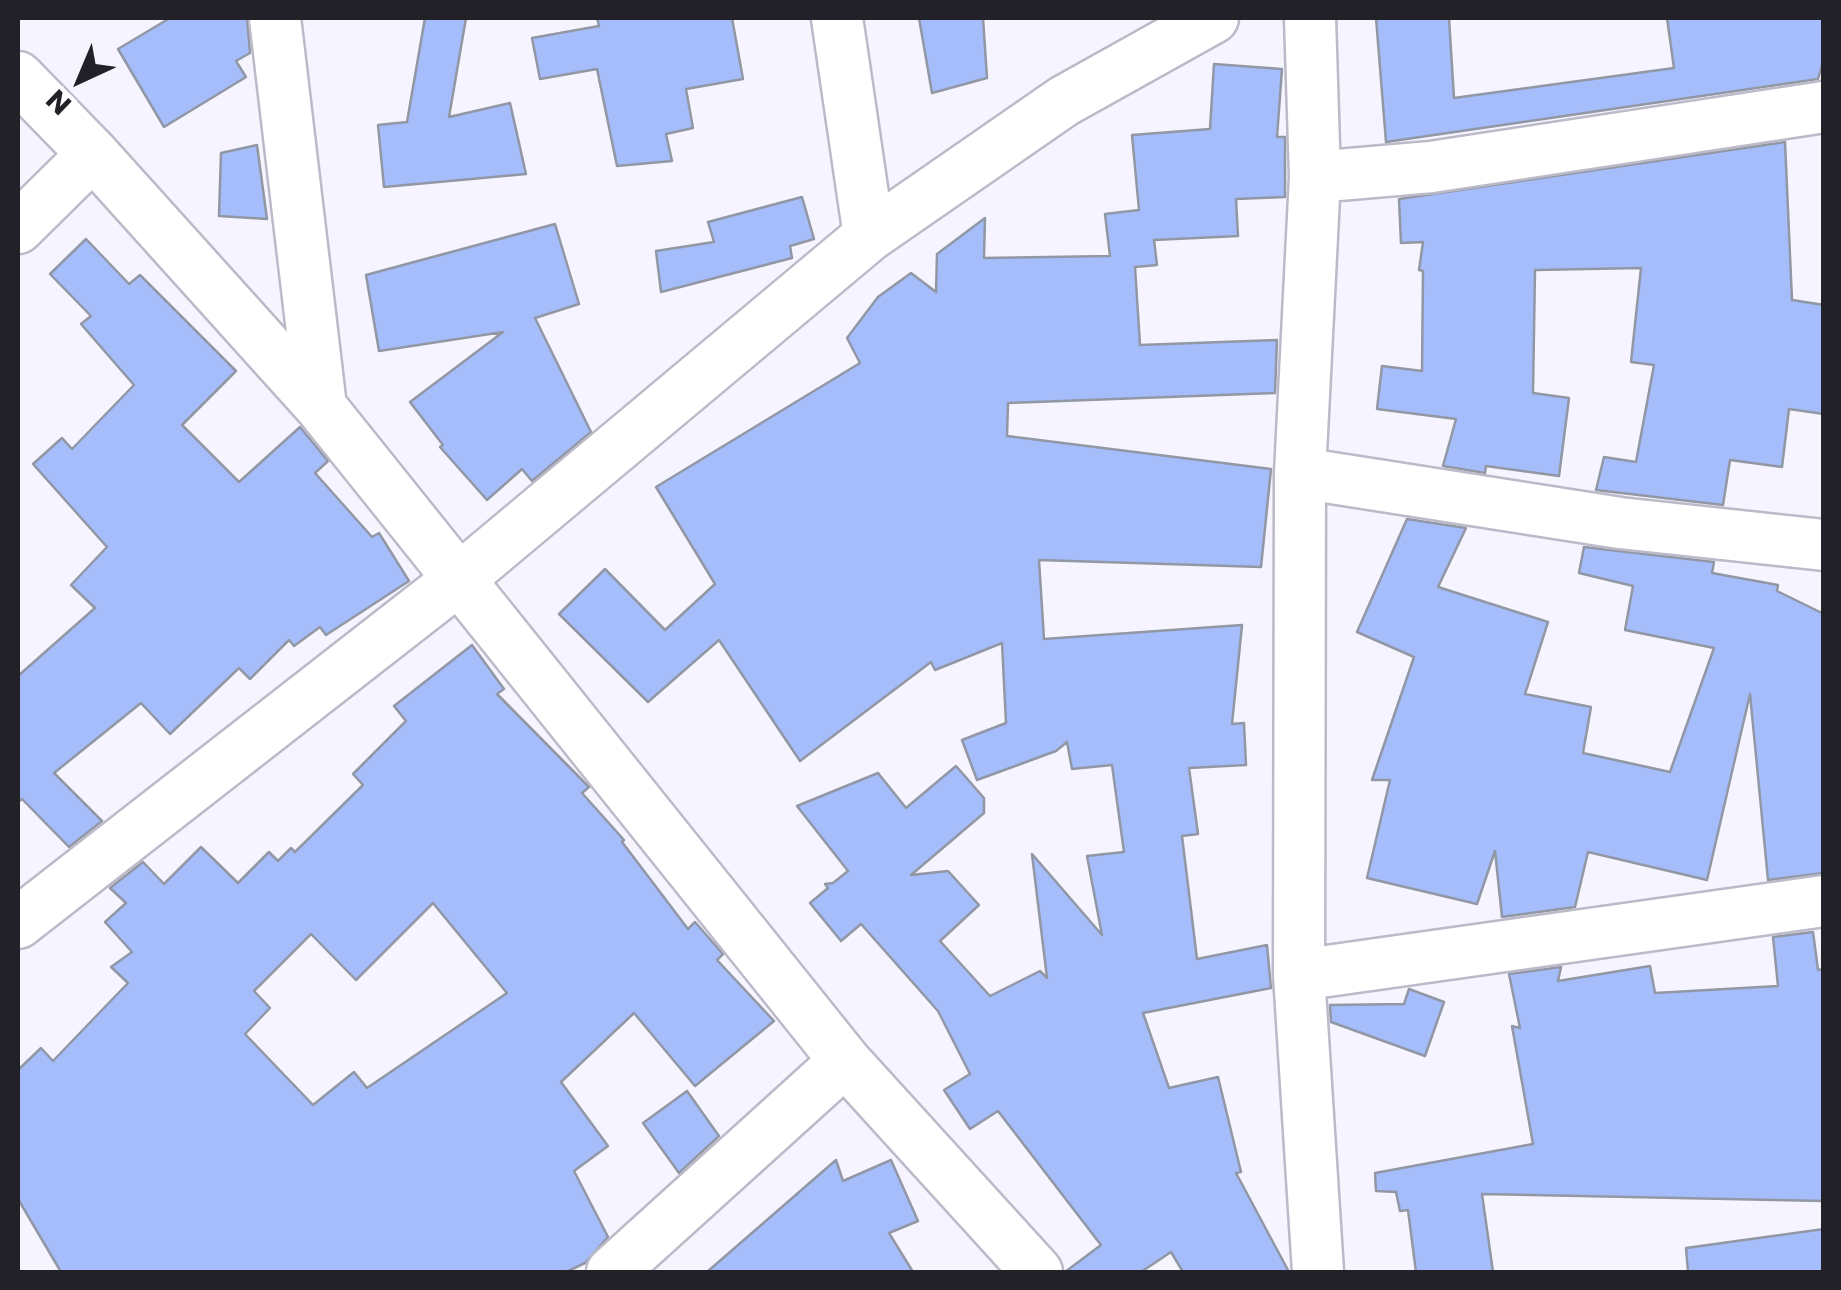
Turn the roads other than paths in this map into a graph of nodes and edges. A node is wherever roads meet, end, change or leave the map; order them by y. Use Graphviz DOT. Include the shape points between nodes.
graph roads {
  1 [pos="275,18"];
  2 [pos="837,18"];
  3 [pos="1214,18"];
  4 [pos="1310,18"];
  5 [pos="18,77"];
  6 [pos="1824,107"];
  7 [pos="93,154"];
  8 [pos="1315,177"];
  9 [pos="18,228"];
  10 [pos="869,236"];
  11 [pos="321,407"];
  12 [pos="1300,474"];
  13 [pos="1824,546"];
  14 [pos="458,580"];
  15 [pos="1824,901"];
  16 [pos="18,923"];
  17 [pos="1299,975"];
  18 [pos="845,1060"];
  19 [pos="612,1272"];
  20 [pos="1037,1272"];
  21 [pos="1318,1272"];
  1 -- 11 [label="street"];
  2 -- 10 [label="street"];
  3 -- 10 [label="street" via="1064,102"];
  4 -- 8 [label="street"];
  5 -- 7 [label="street"];
  6 -- 8 [label="street" via="1431,168"];
  7 -- 9 [label="street"];
  7 -- 11 [label="street"];
  8 -- 12 [label="street"];
  10 -- 14 [label="street"];
  11 -- 14 [label="street"];
  12 -- 13 [label="street" via="1620,524"];
  12 -- 17 [label="street"];
  14 -- 16 [label="street"];
  14 -- 18 [label="street"];
  15 -- 17 [label="street"];
  17 -- 21 [label="street"];
  18 -- 19 [label="street"];
  18 -- 20 [label="street"];
}
